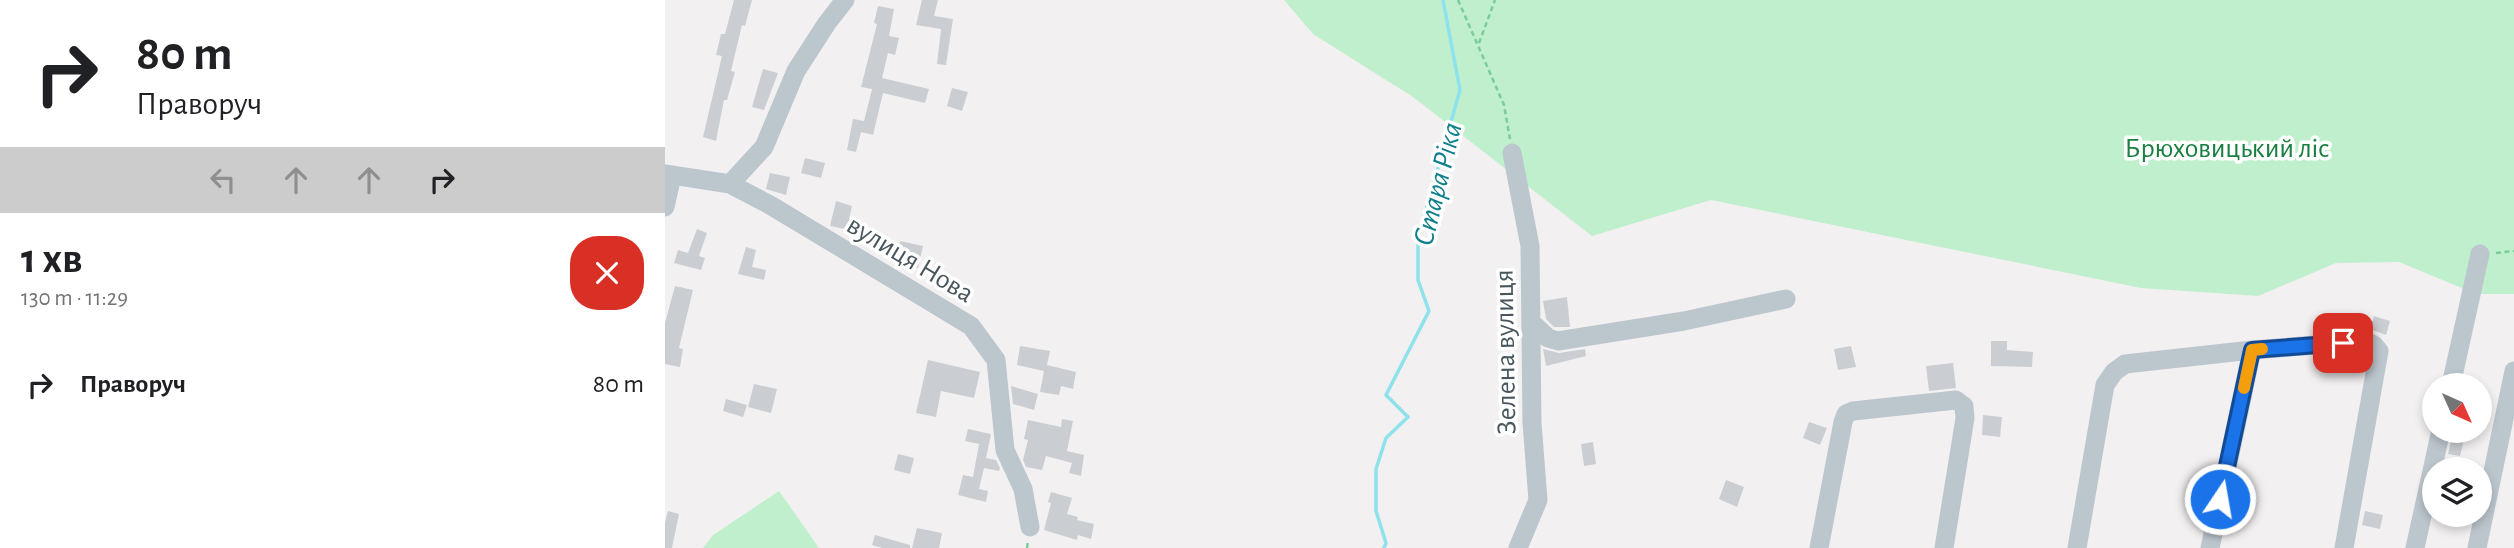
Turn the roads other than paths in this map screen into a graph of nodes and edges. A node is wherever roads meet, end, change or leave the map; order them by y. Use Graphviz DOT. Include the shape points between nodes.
graph roads {
  1 [pos="845,0"];
  2 [pos="1512,153"];
  3 [pos="668,175"];
  4 [pos="730,184"];
  5 [pos="665,207"];
  6 [pos="2480,254"];
  7 [pos="1786,299"];
  8 [pos="1532,323"];
  9 [pos="2252,350"];
  10 [pos="2514,371"];
  11 [pos="2454,373"];
  12 [pos="2438,443"];
  13 [pos="1030,527"];
  14 [pos="1518,548"];
  15 [pos="1819,548"];
  16 [pos="1944,548"];
  17 [pos="2077,548"];
  18 [pos="2210,548"];
  19 [pos="2344,548"];
  20 [pos="2416,548"];
  21 [pos="2477,548"];
  1 -- 4 [label="street" via="796,71 764,147"];
  2 -- 8 [label="street, Зелена вулиця" via="1530,246"];
  3 -- 4 [label="street, вулиця Нова"];
  3 -- 5 [label="street"];
  4 -- 13 [label="street, вулиця Нова" via="971,326 996,360 1005,450 1023,489"];
  6 -- 11 [label="street"];
  7 -- 8 [label="street" via="1558,341"];
  8 -- 14 [label="street, Зелена вулиця" via="1538,500"];
  9 -- 17 [label="street" via="2125,364 2114,372 2105,385"];
  9 -- 18 [label="street"];
  9 -- 19 [label="street" via="2366,341 2379,351"];
  10 -- 21 [label="street"];
  12 -- 20 [label="street"];
  15 -- 16 [label="street" via="1846,414 1957,400 1964,406 1965,418"];
}
